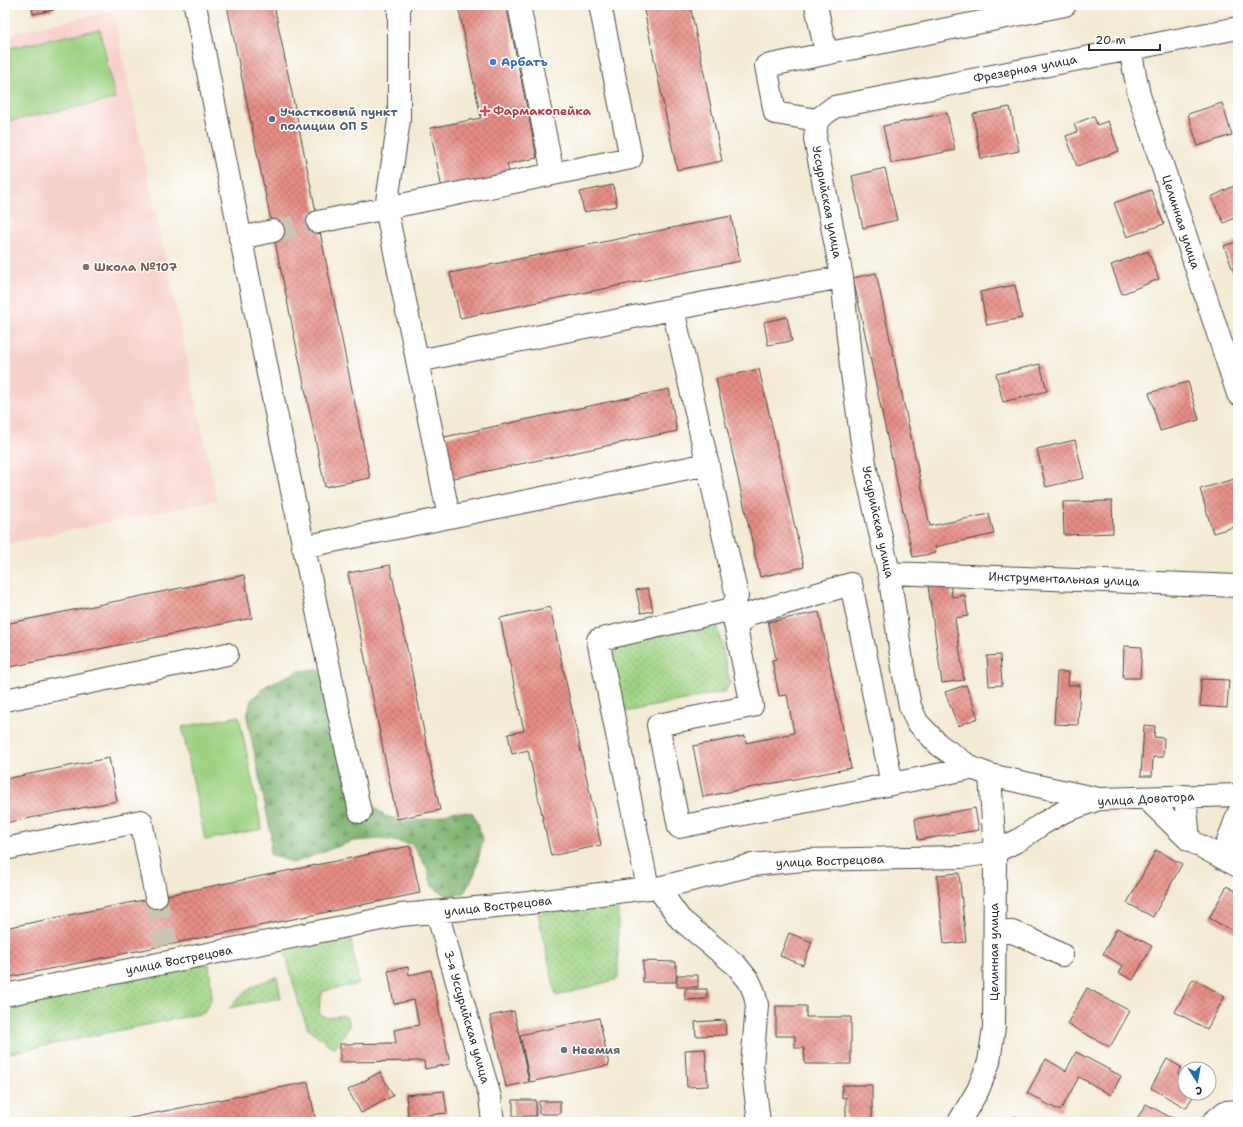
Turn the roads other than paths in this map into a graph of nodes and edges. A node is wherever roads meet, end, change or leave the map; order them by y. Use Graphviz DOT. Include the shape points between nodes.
graph roads {
  1 [pos="195,5"];
  2 [pos="400,5"];
  3 [pos="519,5"];
  4 [pos="600,5"];
  5 [pos="816,5"];
  6 [pos="1065,5"];
  7 [pos="1238,28"];
  8 [pos="1130,49"];
  9 [pos="826,53"];
  10 [pos="817,120"];
  11 [pos="553,174"];
  12 [pos="386,208"];
  13 [pos="318,222"];
  14 [pos="273,231"];
  15 [pos="240,238"];
  16 [pos="842,277"];
  17 [pos="673,309"];
  18 [pos="418,361"];
  19 [pos="1238,394"];
  20 [pos="708,464"];
  21 [pos="449,517"];
  22 [pos="303,547"];
  23 [pos="889,572"];
  24 [pos="1238,586"];
  25 [pos="734,618"];
  26 [pos="227,654"];
  27 [pos="5,700"];
  28 [pos="981,771"];
  29 [pos="892,784"];
  30 [pos="1238,795"];
  31 [pos="1185,796"];
  32 [pos="1146,798"];
  33 [pos="1099,799"];
  34 [pos="360,812"];
  35 [pos="1238,814"];
  36 [pos="1189,840"];
  37 [pos="5,849"];
  38 [pos="995,852"];
  39 [pos="1230,862"];
  40 [pos="653,888"];
  41 [pos="156,897"];
  42 [pos="437,912"];
  43 [pos="995,932"];
  44 [pos="1062,955"];
  45 [pos="5,995"];
  46 [pos="1238,1111"];
  47 [pos="492,1122"];
  48 [pos="759,1122"];
  49 [pos="959,1122"];
  50 [pos="1213,1122"];
  1 -- 15 [label="street"];
  2 -- 12 [label="street" via="399,120"];
  3 -- 11 [label="street"];
  4 -- 11 [label="street" via="631,158"];
  5 -- 9 [label="street"];
  6 -- 9 [label="street"];
  7 -- 8 [label="street, Фрезерная улица"];
  8 -- 10 [label="street, Фрезерная улица" via="834,107"];
  8 -- 19 [label="street, Целинная улица" via="1139,95"];
  9 -- 10 [label="street" via="766,66 775,114"];
  10 -- 16 [label="street, Уссурийская улица" via="814,139"];
  11 -- 12 [label="street"];
  12 -- 13 [label="street"];
  12 -- 18 [label="street"];
  14 -- 15 [label="street"];
  15 -- 22 [label="street"];
  16 -- 17 [label="street"];
  16 -- 23 [label="street, Уссурийская улица" via="851,366 866,470"];
  17 -- 18 [label="street"];
  17 -- 20 [label="street"];
  18 -- 21 [label="street"];
  20 -- 21 [label="street"];
  20 -- 25 [label="street" via="737,596"];
  21 -- 22 [label="street"];
  22 -- 34 [label="street"];
  23 -- 24 [label="street, Инструментальная улица"];
  23 -- 28 [label="street, Уссурийская улица" via="904,675 910,706 917,722 939,745"];
  25 -- 29 [label="street" via="851,584"];
  25 -- 29 [label="street" via="752,706 658,726 679,827"];
  25 -- 40 [label="street" via="598,640"];
  26 -- 27 [label="street"];
  28 -- 29 [label="street"];
  28 -- 33 [label="street, Уссурийская улица"];
  28 -- 38 [label="street, Целинная улица"];
  30 -- 31 [label="street, улица Доватора"];
  31 -- 32 [label="street, улица Доватора"];
  31 -- 36 [label="street"];
  32 -- 33 [label="street, улица Доватора"];
  32 -- 36 [label="street"];
  33 -- 38 [label="street, улица Доватора" via="1063,812"];
  35 -- 39 [label="street"];
  36 -- 39 [label="street"];
  37 -- 41 [label="street" via="141,821"];
  38 -- 40 [label="street, улица Вострецова" via="961,857 803,860 752,865"];
  38 -- 43 [label="street, Целинная улица"];
  40 -- 42 [label="street, улица Вострецова"];
  40 -- 48 [label="street" via="680,919 737,966 754,992 757,1005 752,1065"];
  42 -- 45 [label="street, улица Вострецова" via="401,915 168,953"];
  42 -- 47 [label="street, 3-я Уссурийская улица" via="490,1097"];
  43 -- 44 [label="street" via="1012,932"];
  43 -- 49 [label="street, Целинная улица" via="994,1027 989,1062 978,1090"];
  46 -- 50 [label="street" via="1225,1112"];
}
